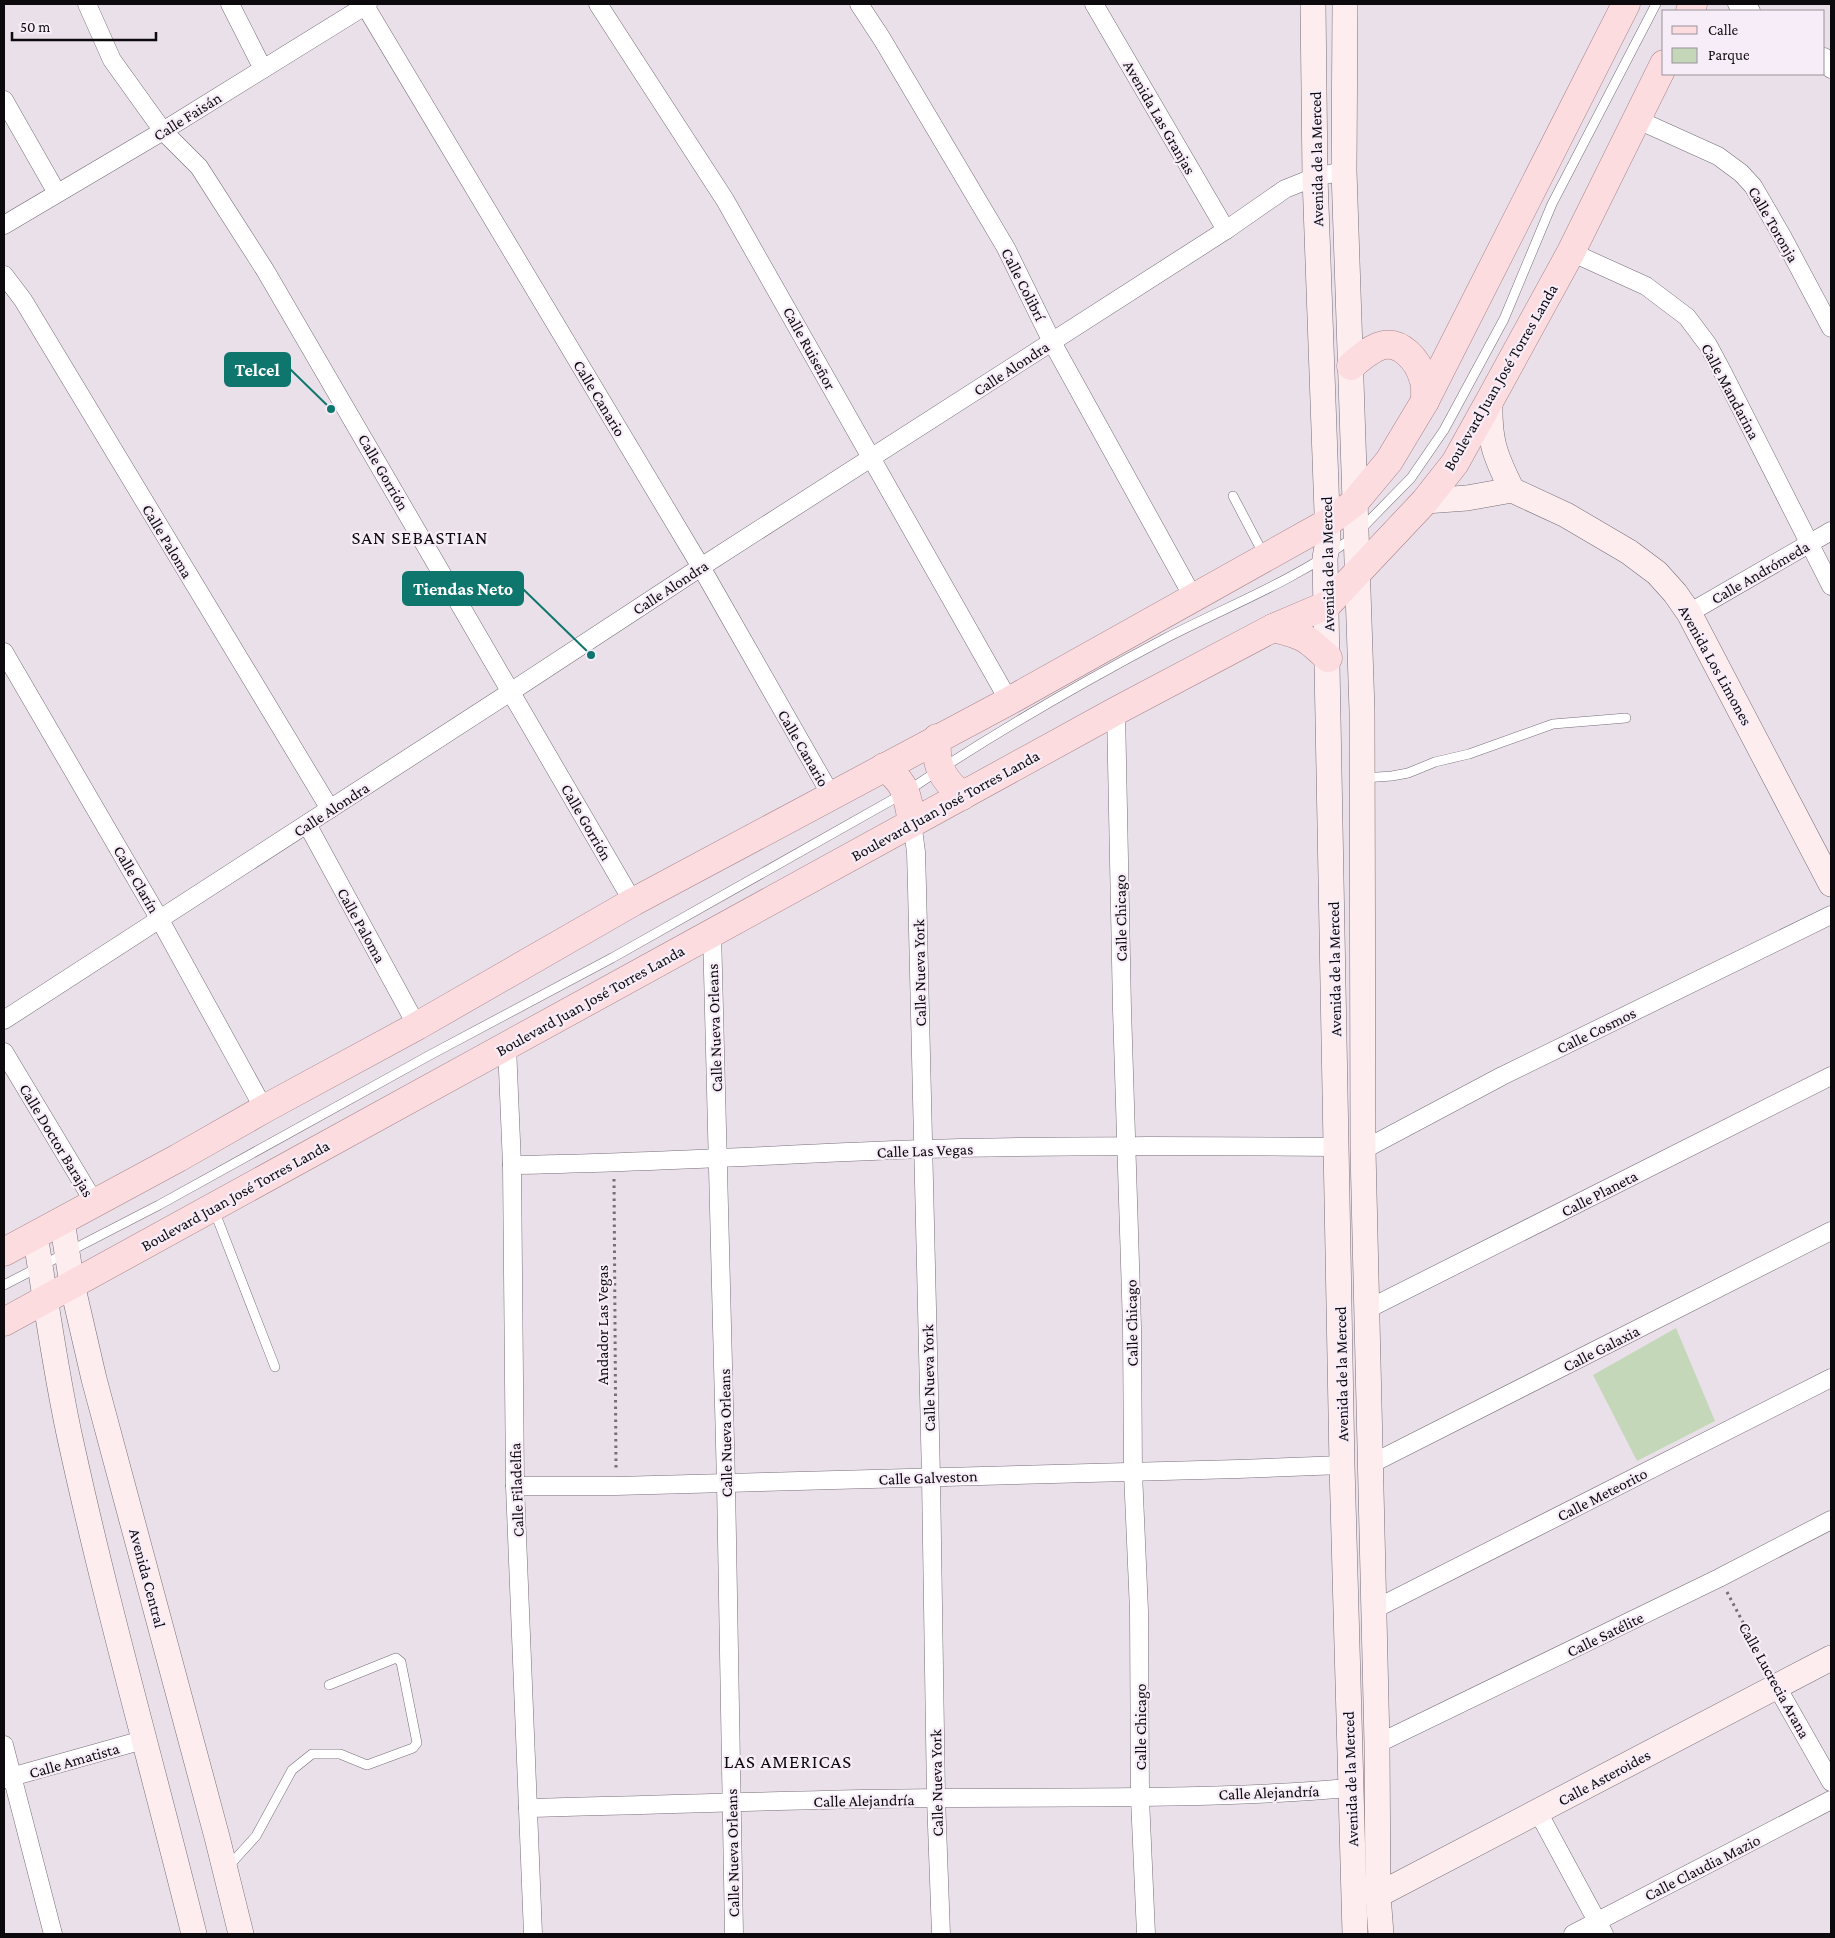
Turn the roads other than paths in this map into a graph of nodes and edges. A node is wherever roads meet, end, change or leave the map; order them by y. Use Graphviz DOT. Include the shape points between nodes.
graph roads {
  1 [pos="87,4"];
  2 [pos="230,4"];
  3 [pos="366,4"];
  4 [pos="598,4"];
  5 [pos="859,4"];
  6 [pos="1094,4"];
  7 [pos="1314,4"];
  8 [pos="1345,4"];
  9 [pos="1626,4"];
  10 [pos="1656,4"];
  11 [pos="1736,4"];
  12 [pos="1749,10"];
  13 [pos="1662,68"];
  14 [pos="263,69"];
  15 [pos="4,100"];
  16 [pos="1636,119"];
  17 [pos="163,131"];
  18 [pos="1344,171"];
  19 [pos="1314,177"];
  20 [pos="57,193"];
  21 [pos="4,225"];
  22 [pos="1226,230"];
  23 [pos="1571,252"];
  24 [pos="4,275"];
  25 [pos="1831,328"];
  26 [pos="1052,342"];
  27 [pos="1351,366"];
  28 [pos="1490,400"];
  29 [pos="1425,401"];
  30 [pos="871,458"];
  31 [pos="1512,490"];
  32 [pos="1234,496"];
  33 [pos="1425,501"];
  34 [pos="1354,503"];
  35 [pos="1327,523"];
  36 [pos="1831,531"];
  37 [pos="1356,535"];
  38 [pos="1809,543"];
  39 [pos="1265,557"];
  40 [pos="1326,558"];
  41 [pos="701,567"];
  42 [pos="1357,574"];
  43 [pos="1831,586"];
  44 [pos="1193,596"];
  45 [pos="1327,605"];
  46 [pos="1689,613"];
  47 [pos="1273,628"];
  48 [pos="4,652"];
  49 [pos="1328,658"];
  50 [pos="512,691"];
  51 [pos="1009,700"];
  52 [pos="1116,711"];
  53 [pos="1626,718"];
  54 [pos="937,738"];
  55 [pos="884,767"];
  56 [pos="940,769"];
  57 [pos="1362,778"];
  58 [pos="906,792"];
  59 [pos="831,796"];
  60 [pos="962,796"];
  61 [pos="330,809"];
  62 [pos="912,822"];
  63 [pos="307,824"];
  64 [pos="1831,884"];
  65 [pos="633,902"];
  66 [pos="1831,915"];
  67 [pos="160,920"];
  68 [pos="712,932"];
  69 [pos="4,1020"];
  70 [pos="417,1026"];
  71 [pos="507,1046"];
  72 [pos="4,1052"];
  73 [pos="1831,1076"];
  74 [pos="264,1109"];
  75 [pos="1126,1146"];
  76 [pos="1337,1147"];
  77 [pos="923,1149"];
  78 [pos="1364,1150"];
  79 [pos="718,1159"];
  80 [pos="512,1164"];
  81 [pos="94,1202"];
  82 [pos="213,1207"];
  83 [pos="62,1221"];
  84 [pos="1831,1231"];
  85 [pos="35,1235"];
  86 [pos="68,1251"];
  87 [pos="4,1252"];
  88 [pos="40,1267"];
  89 [pos="72,1284"];
  90 [pos="4,1285"];
  91 [pos="44,1298"];
  92 [pos="1366,1310"];
  93 [pos="4,1322"];
  94 [pos="274,1366"];
  95 [pos="92,1369"];
  96 [pos="57,1378"];
  97 [pos="1831,1378"];
  98 [pos="1371,1464"];
  99 [pos="1342,1465"];
  100 [pos="1133,1472"];
  101 [pos="930,1477"];
  102 [pos="726,1483"];
  103 [pos="515,1486"];
  104 [pos="1831,1520"];
  105 [pos="1373,1610"];
  106 [pos="1831,1658"];
  107 [pos="329,1685"];
  108 [pos="1777,1687"];
  109 [pos="143,1740"];
  110 [pos="1376,1744"];
  111 [pos="4,1746"];
  112 [pos="8,1778"];
  113 [pos="1831,1782"];
  114 [pos="1350,1788"];
  115 [pos="936,1798"];
  116 [pos="1140,1798"];
  117 [pos="1831,1800"];
  118 [pos="731,1803"];
  119 [pos="528,1808"];
  120 [pos="1538,1812"];
  121 [pos="226,1870"];
  122 [pos="1378,1895"];
  123 [pos="1601,1928"];
  124 [pos="53,1934"];
  125 [pos="194,1934"];
  126 [pos="241,1934"];
  127 [pos="533,1934"];
  128 [pos="734,1934"];
  129 [pos="941,1934"];
  130 [pos="1146,1934"];
  131 [pos="1355,1934"];
  132 [pos="1381,1934"];
  133 [pos="1574,1934"];
  1 -- 17 [label="street, Calle Gorrión" via="112,60"];
  2 -- 14 [label="street"];
  3 -- 14 [label="street, Calle Faisán"];
  3 -- 41 [label="street, Calle Canario"];
  4 -- 30 [label="street, Calle Ruiseñor" via="725,200"];
  5 -- 26 [label="street, Calle Colibrí" via="1006,248"];
  6 -- 22 [label="street, Avenida Las Granjas"];
  7 -- 19 [label="street, Avenida de la Merced"];
  8 -- 18 [label="street, Avenida de la Merced"];
  9 -- 29 [label="main road"];
  10 -- 37 [label="lane" via="1552,204 1504,318 1444,430 1411,478"];
  11 -- 12 [label="street"];
  13 -- 16 [label="main road, Boulevard Juan José Torres Landa"];
  14 -- 17 [label="street, Calle Faisán"];
  15 -- 20 [label="street"];
  16 -- 23 [label="main road, Boulevard Juan José Torres Landa"];
  16 -- 25 [label="street, Calle Toronja" via="1718,156 1741,172 1753,186 1782,236"];
  17 -- 20 [label="street, Calle Faisán"];
  17 -- 50 [label="street, Calle Gorrión" via="199,167 265,270"];
  18 -- 19 [label="street, Calle Alondra"];
  18 -- 27 [label="street, Avenida de la Merced"];
  19 -- 22 [label="street, Calle Alondra" via="1285,188"];
  19 -- 35 [label="street, Avenida de la Merced"];
  20 -- 21 [label="street, Calle Faisán"];
  22 -- 26 [label="street, Calle Alondra"];
  23 -- 28 [label="main road, Boulevard Juan José Torres Landa"];
  23 -- 38 [label="street, Calle Mandarina" via="1646,286 1687,317 1708,344"];
  24 -- 61 [label="street, Calle Paloma" via="28,308"];
  26 -- 30 [label="street, Calle Alondra"];
  26 -- 44 [label="street, Calle Colibrí"];
  27 -- 29 [label="main road" via="1382,345 1398,346 1416,362 1424,379"];
  27 -- 34 [label="street, Avenida de la Merced"];
  28 -- 31 [label="street" via="1493,448"];
  28 -- 33 [label="main road, Boulevard Juan José Torres Landa" via="1455,463"];
  29 -- 34 [label="main road" via="1389,460"];
  30 -- 41 [label="street, Calle Alondra"];
  30 -- 51 [label="street, Calle Ruiseñor"];
  31 -- 33 [label="street"];
  31 -- 46 [label="street, Avenida Los Limones" via="1566,515 1629,552 1656,573"];
  32 -- 39 [label="lane"];
  33 -- 42 [label="main road, Boulevard Juan José Torres Landa"];
  34 -- 35 [label="main road"];
  34 -- 37 [label="street, Avenida de la Merced"];
  35 -- 39 [label="main road"];
  35 -- 40 [label="street, Avenida de la Merced"];
  36 -- 38 [label="street, Calle Andrómeda"];
  37 -- 40 [label="lane"];
  37 -- 42 [label="street, Avenida de la Merced"];
  38 -- 43 [label="street, Calle Mandarina"];
  38 -- 46 [label="street, Calle Andrómeda"];
  39 -- 44 [label="main road"];
  40 -- 45 [label="street, Avenida de la Merced"];
  40 -- 56 [label="lane" via="1082,684"];
  41 -- 50 [label="street, Calle Alondra"];
  41 -- 59 [label="street, Calle Canario"];
  42 -- 45 [label="main road, Boulevard Juan José Torres Landa"];
  42 -- 57 [label="street, Avenida de la Merced"];
  44 -- 51 [label="main road"];
  45 -- 47 [label="main road, Boulevard Juan José Torres Landa"];
  45 -- 49 [label="street, Avenida de la Merced"];
  46 -- 64 [label="street, Avenida Los Limones"];
  47 -- 49 [label="main road" via="1298,633"];
  47 -- 52 [label="main road, Boulevard Juan José Torres Landa"];
  48 -- 67 [label="street, Calle Clarín"];
  49 -- 76 [label="street, Avenida de la Merced"];
  50 -- 61 [label="street, Calle Alondra"];
  50 -- 65 [label="street, Calle Gorrión"];
  51 -- 54 [label="main road"];
  52 -- 60 [label="main road, Boulevard Juan José Torres Landa"];
  52 -- 75 [label="street, Calle Chicago"];
  53 -- 57 [label="lane" via="1553,724 1408,773"];
  54 -- 55 [label="main road"];
  54 -- 56 [label="main road" via="936,754"];
  55 -- 58 [label="main road" via="897,777"];
  55 -- 59 [label="main road"];
  56 -- 58 [label="lane"];
  56 -- 60 [label="main road" via="944,778"];
  57 -- 78 [label="street, Avenida de la Merced"];
  58 -- 62 [label="main road"];
  58 -- 86 [label="lane" via="612,958 159,1205"];
  59 -- 65 [label="main road"];
  60 -- 62 [label="main road, Boulevard Juan José Torres Landa"];
  61 -- 63 [label="street, Calle Alondra"];
  62 -- 68 [label="main road, Boulevard Juan José Torres Landa"];
  62 -- 77 [label="street, Calle Nueva York" via="916,852"];
  63 -- 67 [label="street, Calle Alondra"];
  63 -- 70 [label="street, Calle Paloma"];
  65 -- 70 [label="main road"];
  66 -- 78 [label="street, Calle Cosmos" via="1502,1076"];
  67 -- 69 [label="street, Calle Alondra"];
  67 -- 74 [label="street, Calle Clarín"];
  68 -- 71 [label="main road, Boulevard Juan José Torres Landa"];
  68 -- 79 [label="street, Calle Nueva Orleans"];
  70 -- 74 [label="main road"];
  71 -- 80 [label="street, Calle Filadelfia"];
  71 -- 82 [label="main road, Boulevard Juan José Torres Landa"];
  72 -- 81 [label="street, Calle Doctor Barajas"];
  73 -- 92 [label="street, Calle Planeta"];
  74 -- 81 [label="main road"];
  75 -- 76 [label="street, Calle Las Vegas"];
  75 -- 77 [label="street, Calle Las Vegas"];
  75 -- 100 [label="street, Calle Chicago"];
  76 -- 99 [label="street, Avenida de la Merced"];
  77 -- 79 [label="street, Calle Las Vegas"];
  77 -- 101 [label="street, Calle Nueva York"];
  78 -- 92 [label="street, Avenida de la Merced"];
  79 -- 80 [label="street, Calle Las Vegas"];
  79 -- 102 [label="street, Calle Nueva Orleans"];
  80 -- 103 [label="street, Calle Filadelfia"];
  81 -- 83 [label="main road"];
  82 -- 89 [label="main road, Boulevard Juan José Torres Landa"];
  82 -- 94 [label="lane"];
  83 -- 85 [label="main road"];
  83 -- 86 [label="street, Avenida Central"];
  84 -- 98 [label="street, Calle Galaxia"];
  85 -- 87 [label="main road"];
  85 -- 88 [label="street"];
  86 -- 88 [label="lane"];
  86 -- 89 [label="street, Avenida Central"];
  88 -- 90 [label="lane"];
  88 -- 91 [label="street"];
  89 -- 91 [label="main road, Boulevard Juan José Torres Landa"];
  89 -- 95 [label="street, Avenida Central"];
  91 -- 93 [label="main road, Boulevard Juan José Torres Landa"];
  91 -- 96 [label="street"];
  92 -- 98 [label="street, Avenida de la Merced"];
  95 -- 96 [label="street"];
  95 -- 121 [label="street, Avenida Central"];
  96 -- 109 [label="street" via="99,1569"];
  97 -- 105 [label="street, Calle Meteorito"];
  98 -- 105 [label="street, Avenida de la Merced"];
  99 -- 100 [label="street, Calle Galveston"];
  99 -- 114 [label="street, Avenida de la Merced"];
  100 -- 101 [label="street, Calle Galveston"];
  100 -- 116 [label="street, Calle Chicago" via="1139,1610"];
  101 -- 102 [label="street, Calle Galveston"];
  101 -- 115 [label="street, Calle Nueva York"];
  102 -- 103 [label="street, Calle Galveston"];
  102 -- 118 [label="street, Calle Nueva Orleans"];
  103 -- 119 [label="street, Calle Filadelfia"];
  104 -- 110 [label="street, Calle Satélite" via="1719,1578"];
  105 -- 110 [label="street, Avenida de la Merced"];
  106 -- 108 [label="street, Calle Asteroides"];
  107 -- 121 [label="lane" via="396,1658 401,1662 417,1743 413,1748 367,1765 340,1754 312,1754 292,1770 256,1836"];
  108 -- 113 [label="street, Calle Lucrecia Arana"];
  108 -- 120 [label="street, Calle Asteroides"];
  109 -- 112 [label="street, Calle Amatista"];
  109 -- 125 [label="street"];
  110 -- 122 [label="street, Avenida de la Merced"];
  111 -- 112 [label="street"];
  112 -- 124 [label="street"];
  114 -- 116 [label="street, Calle Alejandría"];
  114 -- 131 [label="street, Avenida de la Merced"];
  115 -- 116 [label="street, Calle Alejandría"];
  115 -- 118 [label="street, Calle Alejandría"];
  115 -- 129 [label="street, Calle Nueva York"];
  116 -- 130 [label="street, Calle Chicago"];
  117 -- 123 [label="street, Calle Claudia Mazio"];
  118 -- 119 [label="street, Calle Alejandría"];
  118 -- 128 [label="street, Calle Nueva Orleans"];
  119 -- 127 [label="street, Calle Filadelfia"];
  120 -- 122 [label="street, Calle Asteroides"];
  120 -- 123 [label="street"];
  121 -- 126 [label="street, Avenida Central"];
  122 -- 132 [label="street, Avenida de la Merced"];
  123 -- 133 [label="street, Calle Claudia Mazio"];
}
